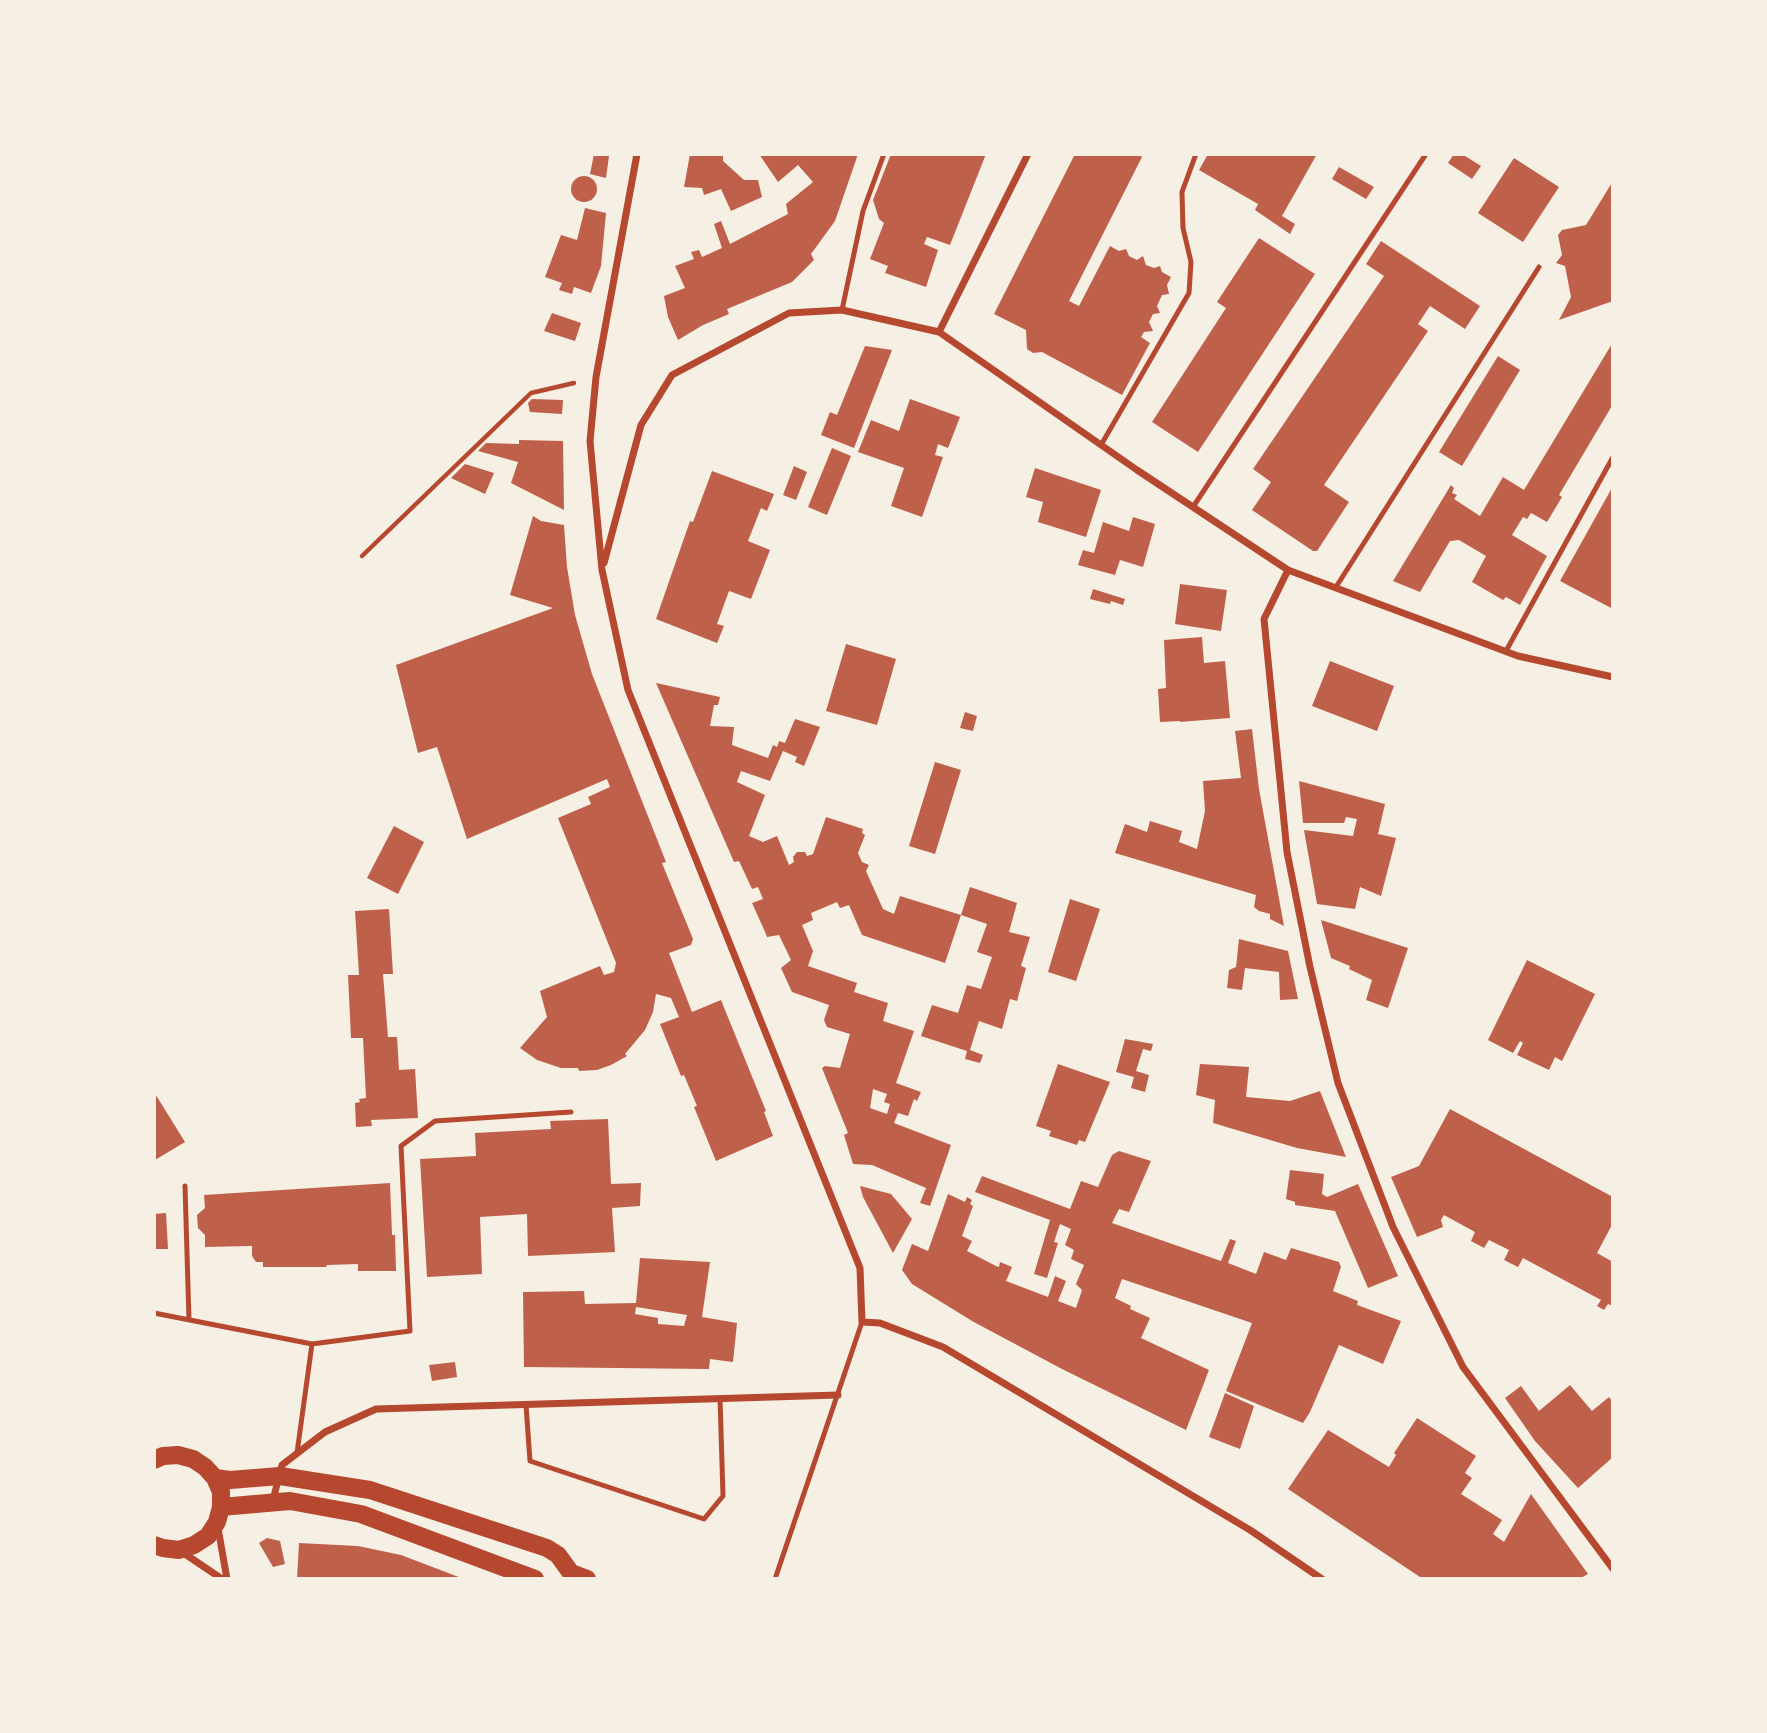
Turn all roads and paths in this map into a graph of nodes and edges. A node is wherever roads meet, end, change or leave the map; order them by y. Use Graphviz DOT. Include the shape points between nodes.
graph roads {
  1 [pos="637,154"];
  2 [pos="884,154"];
  3 [pos="1028,154"];
  4 [pos="1196,154"];
  5 [pos="1426,154"];
  6 [pos="1539,267"];
  7 [pos="842,310"];
  8 [pos="939,332"];
  9 [pos="596,377"];
  10 [pos="1101,445"];
  11 [pos="1613,457"];
  12 [pos="1193,507"];
  13 [pos="362,556"];
  14 [pos="602,570"];
  15 [pos="1288,570"];
  16 [pos="1336,587"];
  17 [pos="1506,651"];
  18 [pos="1612,675"];
  19 [pos="571,1112"];
  20 [pos="186,1186"];
  21 [pos="154,1313"];
  22 [pos="189,1320"];
  23 [pos="862,1322"];
  24 [pos="312,1344"];
  25 [pos="838,1395"];
  26 [pos="720,1398"];
  27 [pos="526,1405"];
  28 [pos="297,1452"];
  29 [pos="154,1460"];
  30 [pos="280,1476"];
  31 [pos="215,1478"];
  32 [pos="272,1502"];
  33 [pos="219,1515"];
  34 [pos="162,1549"];
  35 [pos="1613,1569"];
  36 [pos="572,1577"];
  37 [pos="224,1579"];
  38 [pos="535,1579"];
  39 [pos="775,1579"];
  40 [pos="1322,1579"];
  1 -- 9 [label="street"];
  2 -- 7 [label="lane" via="863,211"];
  3 -- 8 [label="street"];
  4 -- 10 [label="lane" via="1182,192 1183,228 1191,262 1189,293"];
  5 -- 12 [label="lane"];
  6 -- 16 [label="lane"];
  7 -- 8 [label="street"];
  7 -- 14 [label="street" via="789,313 673,375 640,425"];
  8 -- 10 [label="street"];
  9 -- 13 [label="path" via="531,393"];
  9 -- 14 [label="street" via="590,442"];
  10 -- 12 [label="street"];
  11 -- 17 [label="lane"];
  12 -- 15 [label="street"];
  14 -- 23 [label="street" via="628,690 860,1268"];
  15 -- 16 [label="street"];
  15 -- 35 [label="street" via="1264,619 1287,852 1338,1083 1394,1227 1463,1367"];
  16 -- 17 [label="street"];
  17 -- 18 [label="street"];
  19 -- 24 [label="lane" via="435,1121 401,1146 410,1331"];
  20 -- 22 [label="lane"];
  21 -- 22 [label="lane"];
  22 -- 24 [label="lane"];
  23 -- 25 [label="lane"];
  23 -- 40 [label="street" via="880,1323 943,1347 1251,1530"];
  24 -- 28 [label="lane"];
  25 -- 26 [label="street"];
  25 -- 39 [label="lane"];
  26 -- 27 [label="street"];
  26 -- 27 [label="lane" via="723,1496 704,1519 530,1461"];
  27 -- 28 [label="street" via="376,1409 325,1432"];
  28 -- 30 [label="street" via="282,1465"];
  29 -- 31 [label="main road" via="178,1455 193,1459"];
  30 -- 31 [label="main road"];
  30 -- 32 [label="street"];
  30 -- 36 [label="main road" via="370,1490 547,1548 558,1555"];
  31 -- 33 [label="main road" via="221,1492"];
  32 -- 33 [label="main road"];
  32 -- 38 [label="main road" via="290,1500 361,1514"];
  33 -- 34 [label="main road" via="208,1536 194,1545"];
  33 -- 37 [label="street"];
  34 -- 37 [label="street"];
}
